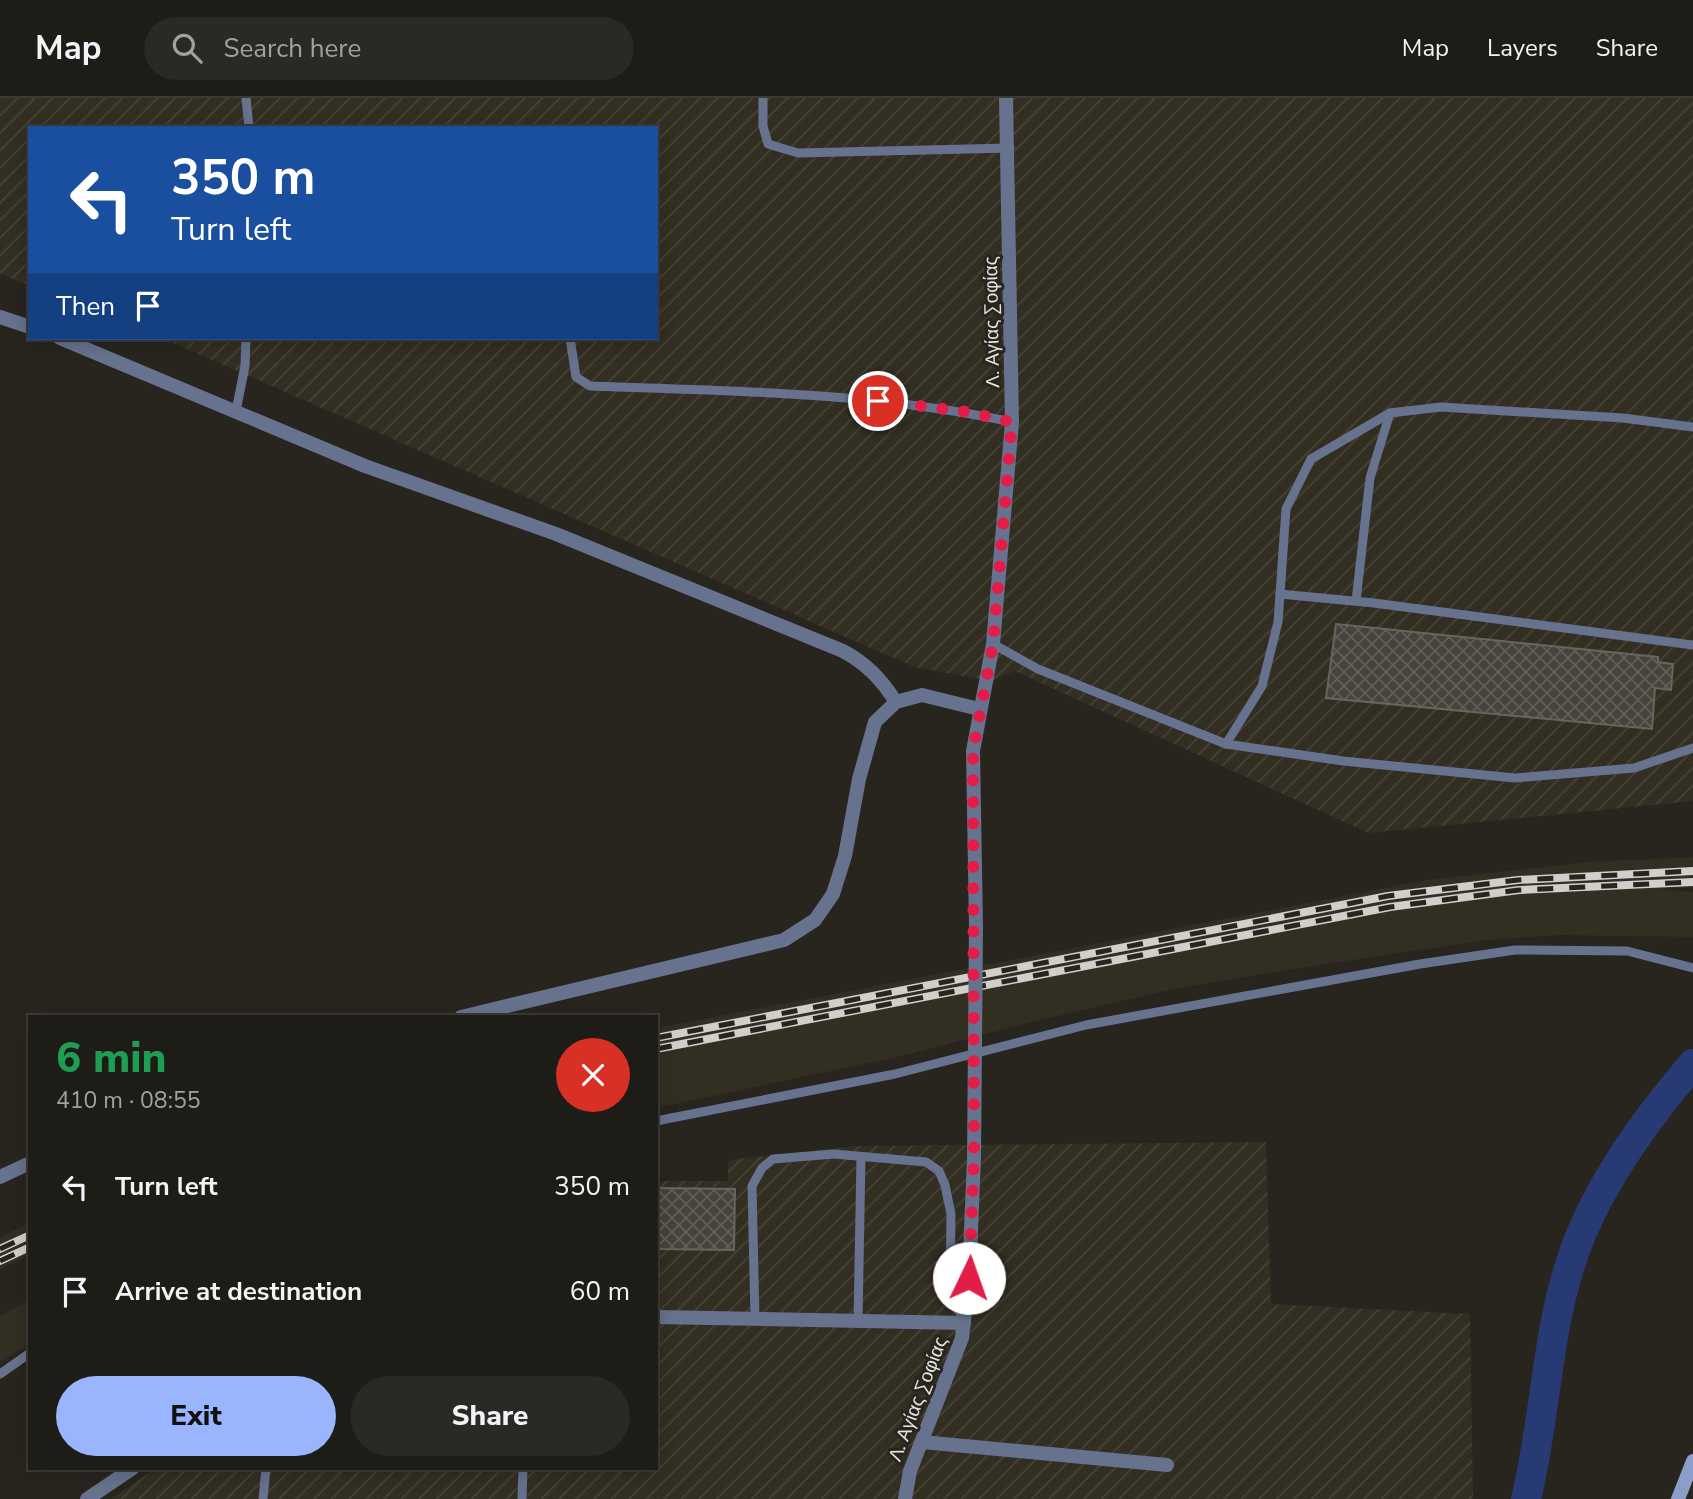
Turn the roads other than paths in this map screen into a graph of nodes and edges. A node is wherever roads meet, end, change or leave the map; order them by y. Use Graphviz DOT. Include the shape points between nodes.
graph roads {
  1 [pos="246,98"];
  2 [pos="763,98"];
  3 [pos="1006,98"];
  4 [pos="249,126"];
  5 [pos="1010,148"];
  6 [pos="0,317"];
  7 [pos="28,326"];
  8 [pos="65,340"];
  9 [pos="246,340"];
  10 [pos="570,340"];
  11 [pos="236,411"];
  12 [pos="1390,413"];
  13 [pos="1012,422"];
  14 [pos="1693,427"];
  15 [pos="1280,594"];
  16 [pos="1356,601"];
  17 [pos="993,644"];
  18 [pos="1693,645"];
  19 [pos="896,702"];
  20 [pos="979,709"];
  21 [pos="1226,744"];
  22 [pos="1693,748"];
  23 [pos="1693,968"];
  24 [pos="469,1015"];
  25 [pos="658,1121"];
  26 [pos="861,1157"];
  27 [pos="28,1164"];
  28 [pos="0,1177"];
  29 [pos="658,1317"];
  30 [pos="755,1319"];
  31 [pos="858,1321"];
  32 [pos="964,1323"];
  33 [pos="28,1354"];
  34 [pos="0,1374"];
  35 [pos="922,1442"];
  36 [pos="1693,1461"];
  37 [pos="1167,1465"];
  38 [pos="131,1470"];
  39 [pos="265,1470"];
  40 [pos="523,1470"];
  41 [pos="87,1499"];
  42 [pos="263,1499"];
  43 [pos="522,1499"];
  44 [pos="905,1499"];
  45 [pos="1678,1499"];
  1 -- 4 [label="lane"];
  2 -- 5 [label="lane" via="768,144 790,151"];
  3 -- 5 [label="street, Λ. Αγίας Σοφίας"];
  5 -- 13 [label="street, Λ. Αγίας Σοφίας"];
  6 -- 7 [label="street"];
  8 -- 11 [label="street"];
  9 -- 11 [label="lane"];
  10 -- 13 [label="lane" via="576,377 590,386 828,395 962,411"];
  11 -- 19 [label="street" via="365,466 556,534 843,651 882,680"];
  12 -- 14 [label="lane" via="1441,407"];
  12 -- 15 [label="lane" via="1311,459 1286,509"];
  12 -- 16 [label="lane" via="1370,478"];
  13 -- 17 [label="street, Λ. Αγίας Σοφίας"];
  15 -- 16 [label="lane"];
  15 -- 21 [label="lane" via="1262,686"];
  16 -- 18 [label="lane"];
  17 -- 20 [label="street, Λ. Αγίας Σοφίας"];
  17 -- 21 [label="lane" via="1038,670"];
  19 -- 20 [label="street" via="922,695"];
  19 -- 24 [label="street" via="876,722 859,779 845,856 833,894 814,920 784,940"];
  20 -- 32 [label="street, Λ. Αγίας Σοφίας, bridge" via="973,751 974,1159"];
  21 -- 22 [label="lane" via="1515,778 1634,768"];
  23 -- 25 [label="lane" via="1627,951 1515,950 1447,960 1086,1025 895,1074"];
  26 -- 30 [label="lane" via="834,1154 773,1159 762,1168 752,1186"];
  26 -- 31 [label="lane"];
  26 -- 32 [label="lane" via="926,1163 939,1171 951,1214 950,1288"];
  27 -- 28 [label="street"];
  29 -- 30 [label="street"];
  30 -- 31 [label="street"];
  31 -- 32 [label="street"];
  32 -- 35 [label="street, Λ. Αγίας Σοφίας"];
  33 -- 34 [label="lane"];
  35 -- 37 [label="street"];
  35 -- 44 [label="street, Λ. Αγίας Σοφίας"];
  36 -- 45 [label="street"];
  38 -- 41 [label="street"];
  39 -- 42 [label="lane"];
  40 -- 43 [label="lane"];
}
